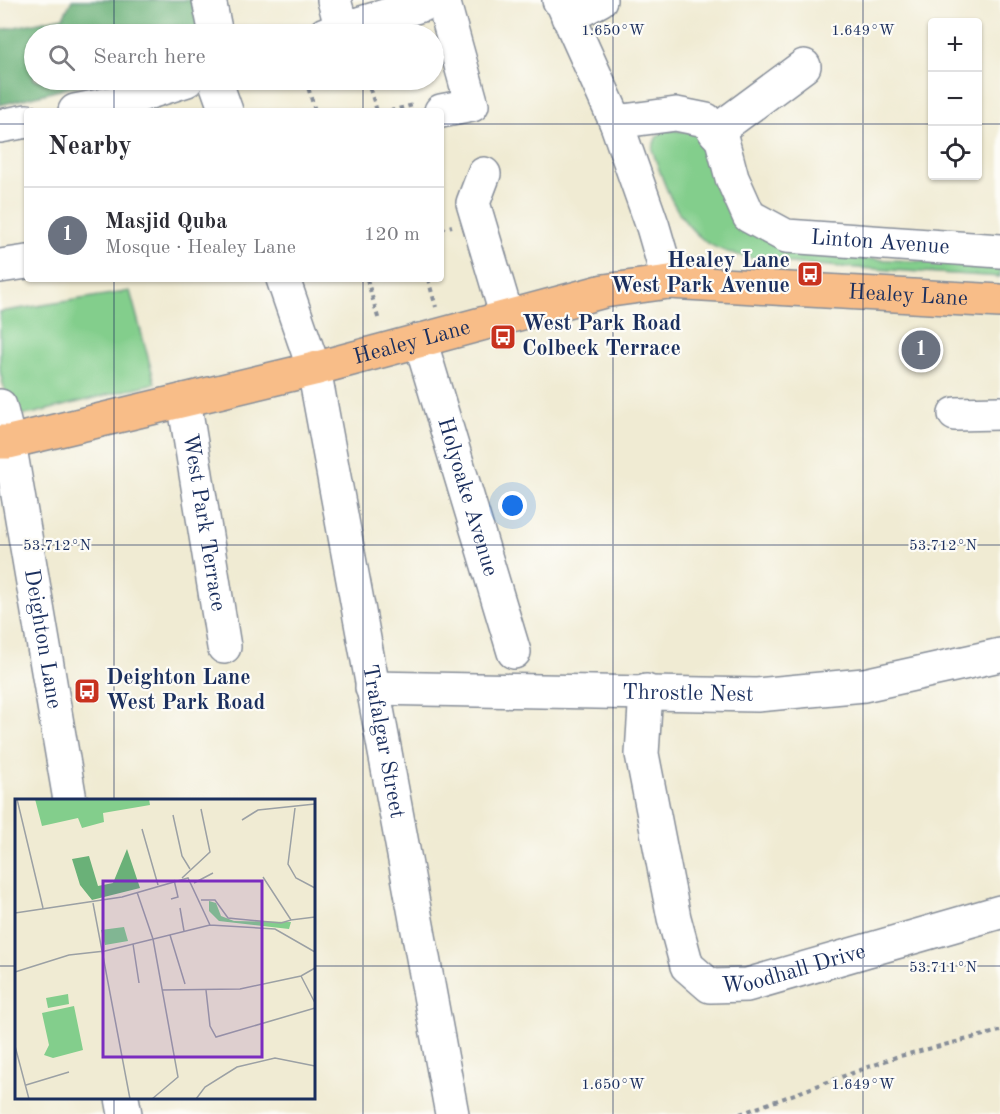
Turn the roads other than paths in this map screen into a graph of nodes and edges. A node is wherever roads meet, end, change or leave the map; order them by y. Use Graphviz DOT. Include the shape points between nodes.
graph roads {
  1 [pos="209,0"];
  2 [pos="438,0"];
  3 [pos="443,0"];
  4 [pos="600,0"];
  5 [pos="563,8"];
  6 [pos="334,21"];
  7 [pos="214,24"];
  8 [pos="804,66"];
  9 [pos="156,90"];
  10 [pos="219,90"];
  11 [pos="90,108"];
  12 [pos="225,108"];
  13 [pos="444,110"];
  14 [pos="24,122"];
  15 [pos="616,122"];
  16 [pos="0,126"];
  17 [pos="716,132"];
  18 [pos="484,174"];
  19 [pos="1000,251"];
  20 [pos="24,262"];
  21 [pos="0,266"];
  22 [pos="284,282"];
  23 [pos="669,282"];
  24 [pos="1000,301"];
  25 [pos="507,317"];
  26 [pos="420,340"];
  27 [pos="314,369"];
  28 [pos="184,400"];
  29 [pos="0,406"];
  30 [pos="1000,413"];
  31 [pos="955,414"];
  32 [pos="4,442"];
  33 [pos="224,647"];
  34 [pos="514,652"];
  35 [pos="1000,655"];
  36 [pos="372,688"];
  37 [pos="645,691"];
  38 [pos="70,799"];
  39 [pos="1000,912"];
  40 [pos="122,1099"];
  41 [pos="124,1114"];
  42 [pos="452,1114"];
  1 -- 7 [label="street"];
  2 -- 6 [label="street"];
  3 -- 13 [label="street" via="472,105"];
  4 -- 5 [label="street"];
  5 -- 15 [label="street"];
  8 -- 17 [label="street"];
  9 -- 11 [label="street"];
  10 -- 12 [label="street"];
  14 -- 16 [label="street"];
  15 -- 17 [label="street" via="675,114 706,120"];
  15 -- 23 [label="street"];
  17 -- 19 [label="street, Linton Avenue" via="749,216 786,236"];
  18 -- 25 [label="street" via="473,203"];
  20 -- 21 [label="street"];
  22 -- 27 [label="street, Trafalgar Street"];
  23 -- 24 [label="main road, Healey Lane"];
  23 -- 25 [label="main road, Healey Lane" via="604,291"];
  25 -- 26 [label="main road, Healey Lane"];
  26 -- 27 [label="main road, Healey Lane"];
  26 -- 34 [label="street, Holyoake Avenue"];
  27 -- 28 [label="main road, Healey Lane"];
  27 -- 36 [label="street, Trafalgar Street"];
  28 -- 32 [label="main road, Healey Lane"];
  28 -- 33 [label="street, West Park Terrace"];
  29 -- 32 [label="street, Deighton Lane"];
  30 -- 31 [label="street"];
  32 -- 38 [label="street, Deighton Lane"];
  35 -- 37 [label="street, Throstle Nest" via="864,685 757,695"];
  36 -- 37 [label="street, Throstle Nest"];
  36 -- 42 [label="street, Trafalgar Street"];
  37 -- 39 [label="street, Woodhall Drive" via="642,754 674,918 687,966 711,986 747,984"];
  40 -- 41 [label="street"];
}
